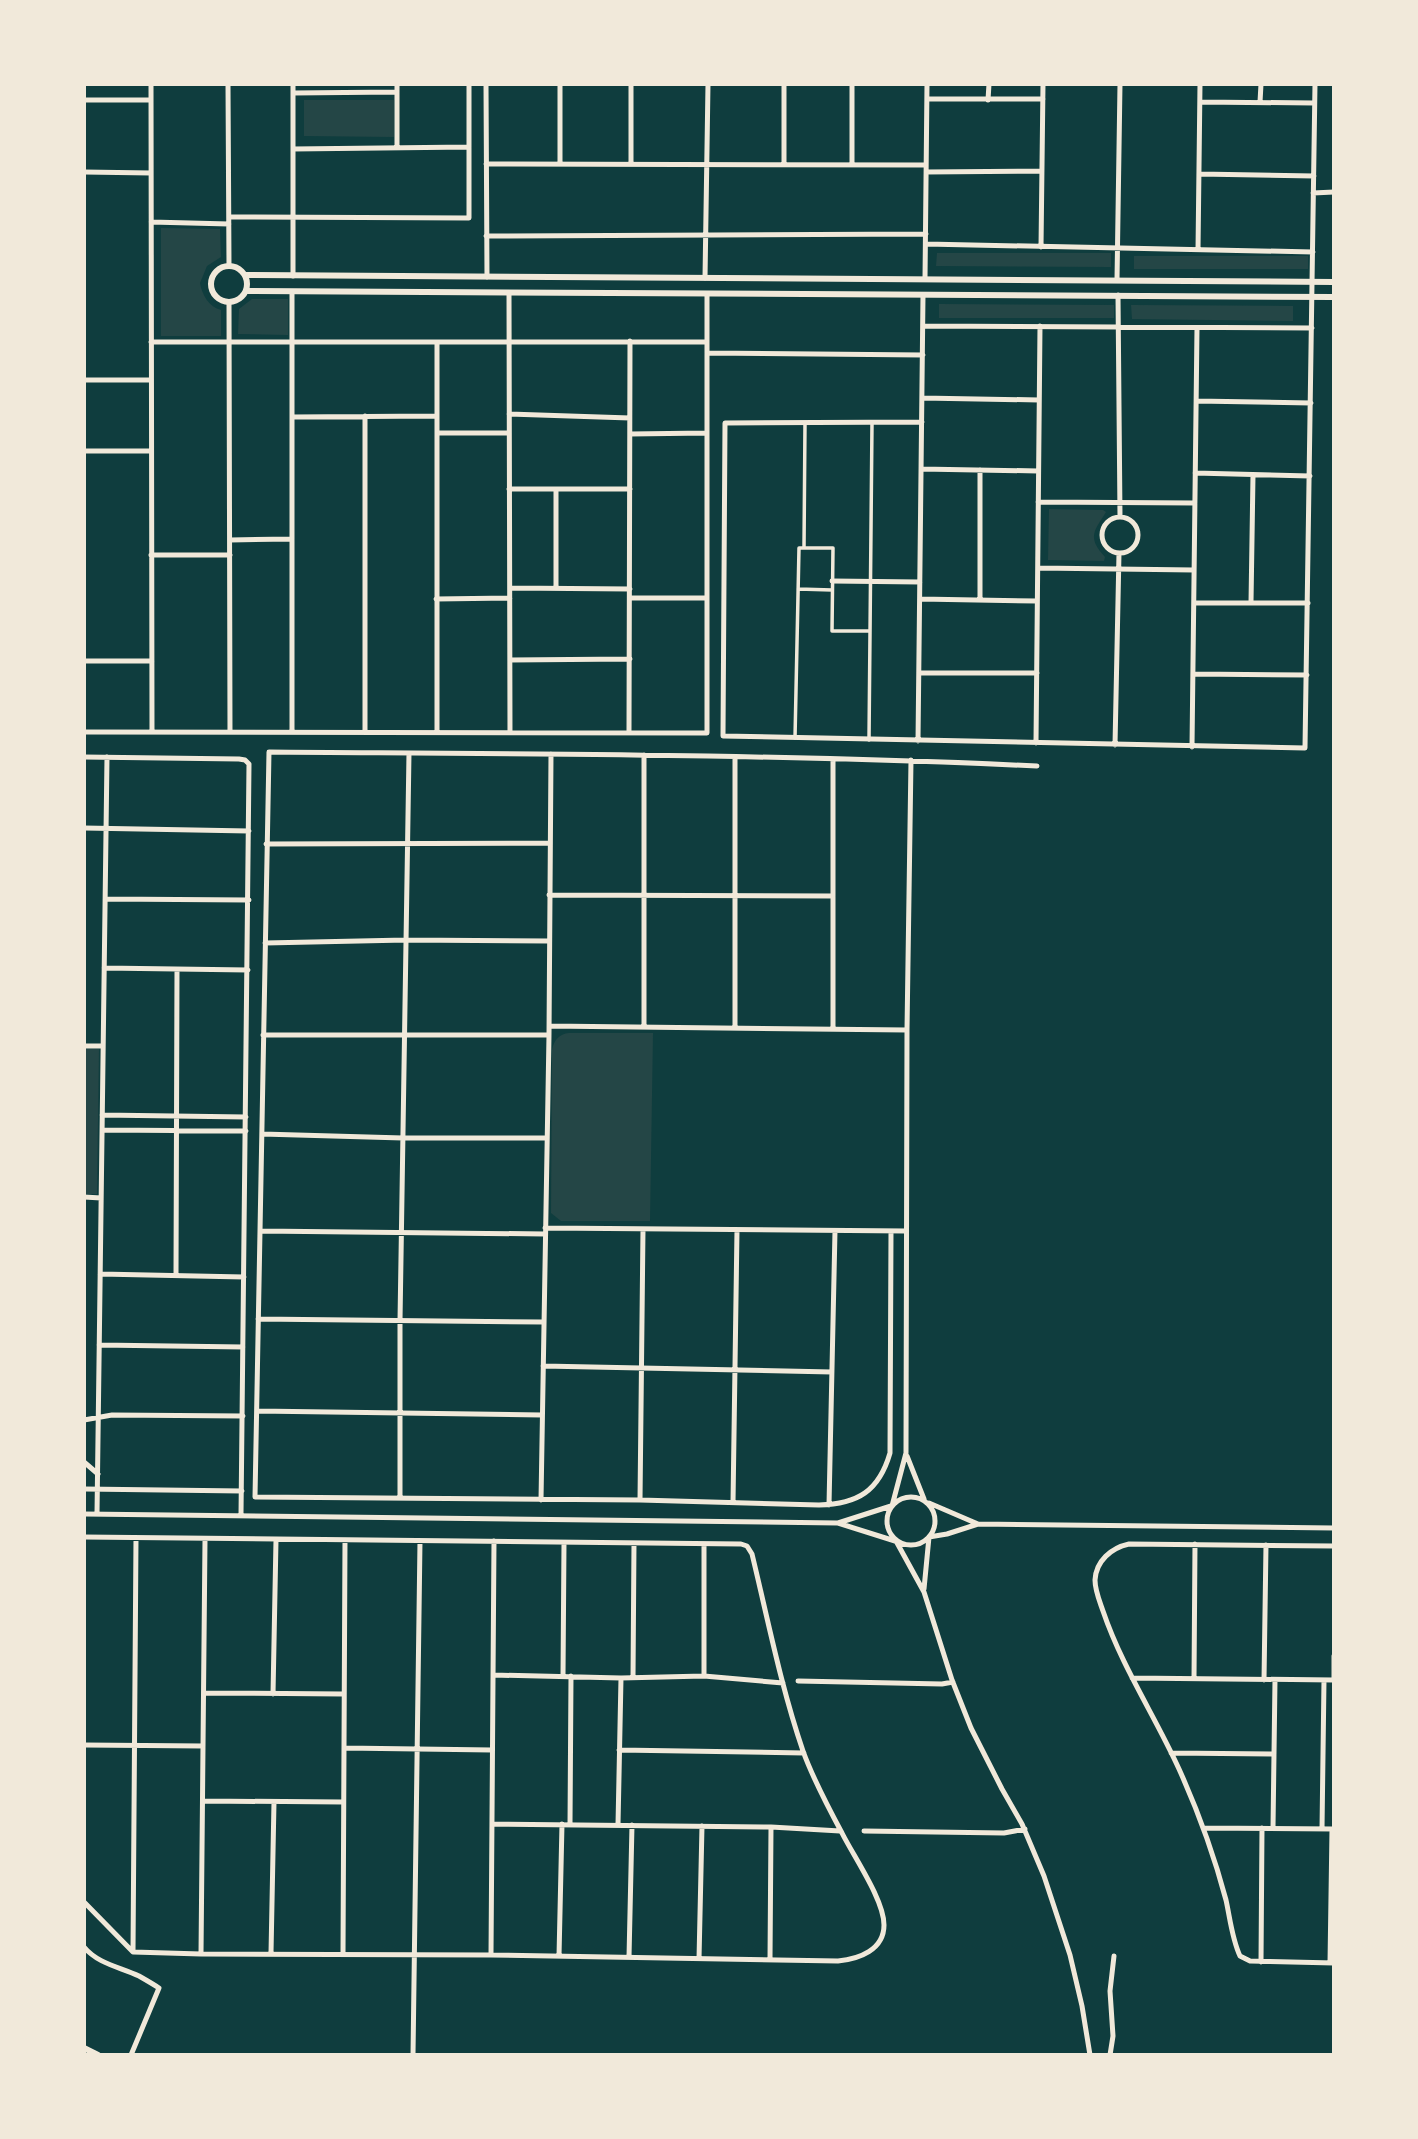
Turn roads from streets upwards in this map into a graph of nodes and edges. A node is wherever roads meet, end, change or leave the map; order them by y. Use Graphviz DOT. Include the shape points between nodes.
graph roads {
  1 [pos="150,84"];
  2 [pos="228,84"];
  3 [pos="293,84"];
  4 [pos="397,84"];
  5 [pos="469,84"];
  6 [pos="486,84"];
  7 [pos="560,84"];
  8 [pos="631,84"];
  9 [pos="708,84"];
  10 [pos="784,84"];
  11 [pos="852,84"];
  12 [pos="927,84"];
  13 [pos="989,84"];
  14 [pos="1043,84"];
  15 [pos="1120,84"];
  16 [pos="1200,84"];
  17 [pos="1261,84"];
  18 [pos="1315,84"];
  19 [pos="397,92"];
  20 [pos="293,93"];
  21 [pos="927,99"];
  22 [pos="1043,99"];
  23 [pos="84,100"];
  24 [pos="150,100"];
  25 [pos="988,100"];
  26 [pos="1200,102"];
  27 [pos="1261,102"];
  28 [pos="1314,103"];
  29 [pos="469,147"];
  30 [pos="397,148"];
  31 [pos="293,149"];
  32 [pos="486,164"];
  33 [pos="560,164"];
  34 [pos="631,164"];
  35 [pos="707,164"];
  36 [pos="784,164"];
  37 [pos="852,165"];
  38 [pos="926,168"];
  39 [pos="1042,171"];
  40 [pos="84,172"];
  41 [pos="151,173"];
  42 [pos="1199,174"];
  43 [pos="1314,176"];
  44 [pos="1313,192"];
  45 [pos="1334,192"];
  46 [pos="293,218"];
  47 [pos="229,221"];
  48 [pos="151,222"];
  49 [pos="926,234"];
  50 [pos="705,235"];
  51 [pos="486,236"];
  52 [pos="926,244"];
  53 [pos="1041,247"];
  54 [pos="1118,248"];
  55 [pos="1199,250"];
  56 [pos="1312,252"];
  57 [pos="229,265"];
  58 [pos="246,275"];
  59 [pos="293,276"];
  60 [pos="486,277"];
  61 [pos="608,277"];
  62 [pos="705,278"];
  63 [pos="925,279"];
  64 [pos="1044,280"];
  65 [pos="1117,280"];
  66 [pos="1312,281"];
  67 [pos="1334,282"];
  68 [pos="246,291"];
  69 [pos="292,292"];
  70 [pos="509,293"];
  71 [pos="607,293"];
  72 [pos="707,294"];
  73 [pos="923,295"];
  74 [pos="1045,295"];
  75 [pos="1118,296"];
  76 [pos="1312,296"];
  77 [pos="1334,297"];
  78 [pos="229,302"];
  79 [pos="923,326"];
  80 [pos="1040,327"];
  81 [pos="1118,327"];
  82 [pos="1196,328"];
  83 [pos="1311,328"];
  84 [pos="630,341"];
  85 [pos="151,342"];
  86 [pos="229,342"];
  87 [pos="292,342"];
  88 [pos="437,342"];
  89 [pos="509,342"];
  90 [pos="707,342"];
  91 [pos="707,353"];
  92 [pos="923,355"];
  93 [pos="84,380"];
  94 [pos="151,380"];
  95 [pos="922,398"];
  96 [pos="1039,400"];
  97 [pos="1196,401"];
  98 [pos="1311,403"];
  99 [pos="509,414"];
  100 [pos="365,416"];
  101 [pos="436,416"];
  102 [pos="292,417"];
  103 [pos="630,418"];
  104 [pos="872,422"];
  105 [pos="922,422"];
  106 [pos="805,423"];
  107 [pos="436,433"];
  108 [pos="509,433"];
  109 [pos="707,433"];
  110 [pos="630,434"];
  111 [pos="84,451"];
  112 [pos="151,451"];
  113 [pos="921,469"];
  114 [pos="980,470"];
  115 [pos="1038,471"];
  116 [pos="1195,473"];
  117 [pos="1253,475"];
  118 [pos="1310,476"];
  119 [pos="509,489"];
  120 [pos="556,489"];
  121 [pos="630,489"];
  122 [pos="1038,502"];
  123 [pos="1119,503"];
  124 [pos="1195,503"];
  125 [pos="1120,516"];
  126 [pos="292,539"];
  127 [pos="230,541"];
  128 [pos="804,548"];
  129 [pos="1119,553"];
  130 [pos="151,555"];
  131 [pos="230,555"];
  132 [pos="1038,568"];
  133 [pos="1119,569"];
  134 [pos="1194,570"];
  135 [pos="832,581"];
  136 [pos="870,581"];
  137 [pos="920,582"];
  138 [pos="510,588"];
  139 [pos="556,588"];
  140 [pos="630,589"];
  141 [pos="798,589"];
  142 [pos="832,590"];
  143 [pos="510,598"];
  144 [pos="630,598"];
  145 [pos="707,598"];
  146 [pos="436,599"];
  147 [pos="920,599"];
  148 [pos="980,600"];
  149 [pos="1037,601"];
  150 [pos="1194,603"];
  151 [pos="1251,603"];
  152 [pos="1308,603"];
  153 [pos="870,631"];
  154 [pos="629,659"];
  155 [pos="510,660"];
  156 [pos="84,661"];
  157 [pos="152,661"];
  158 [pos="919,673"];
  159 [pos="1037,673"];
  160 [pos="1193,674"];
  161 [pos="1307,675"];
  162 [pos="152,732"];
  163 [pos="230,732"];
  164 [pos="292,732"];
  165 [pos="365,732"];
  166 [pos="436,732"];
  167 [pos="510,732"];
  168 [pos="629,732"];
  169 [pos="84,733"];
  170 [pos="795,738"];
  171 [pos="869,740"];
  172 [pos="918,741"];
  173 [pos="1036,743"];
  174 [pos="1115,745"];
  175 [pos="1192,747"];
  176 [pos="409,753"];
  177 [pos="551,754"];
  178 [pos="644,755"];
  179 [pos="84,757"];
  180 [pos="107,757"];
  181 [pos="735,757"];
  182 [pos="833,759"];
  183 [pos="911,760"];
  184 [pos="1037,766"];
  185 [pos="84,828"];
  186 [pos="106,828"];
  187 [pos="249,831"];
  188 [pos="267,844"];
  189 [pos="549,844"];
  190 [pos="407,845"];
  191 [pos="549,895"];
  192 [pos="643,895"];
  193 [pos="735,895"];
  194 [pos="832,896"];
  195 [pos="105,899"];
  196 [pos="249,900"];
  197 [pos="406,940"];
  198 [pos="550,942"];
  199 [pos="265,943"];
  200 [pos="104,968"];
  201 [pos="177,970"];
  202 [pos="248,970"];
  203 [pos="549,1026"];
  204 [pos="644,1027"];
  205 [pos="735,1027"];
  206 [pos="833,1028"];
  207 [pos="907,1030"];
  208 [pos="263,1035"];
  209 [pos="405,1035"];
  210 [pos="549,1035"];
  211 [pos="84,1046"];
  212 [pos="103,1046"];
  213 [pos="102,1115"];
  214 [pos="176,1116"];
  215 [pos="246,1117"];
  216 [pos="102,1130"];
  217 [pos="176,1130"];
  218 [pos="246,1131"];
  219 [pos="262,1134"];
  220 [pos="403,1138"];
  221 [pos="547,1138"];
  222 [pos="84,1197"];
  223 [pos="101,1198"];
  224 [pos="643,1229"];
  225 [pos="737,1230"];
  226 [pos="260,1231"];
  227 [pos="545,1231"];
  228 [pos="835,1231"];
  229 [pos="891,1231"];
  230 [pos="906,1231"];
  231 [pos="402,1234"];
  232 [pos="100,1274"];
  233 [pos="176,1275"];
  234 [pos="244,1277"];
  235 [pos="258,1319"];
  236 [pos="400,1321"];
  237 [pos="543,1322"];
  238 [pos="99,1345"];
  239 [pos="243,1347"];
  240 [pos="543,1366"];
  241 [pos="642,1368"];
  242 [pos="735,1370"];
  243 [pos="832,1372"];
  244 [pos="257,1411"];
  245 [pos="400,1413"];
  246 [pos="542,1415"];
  247 [pos="243,1416"];
  248 [pos="99,1418"];
  249 [pos="84,1420"];
  250 [pos="906,1453"];
  251 [pos="84,1462"];
  252 [pos="98,1474"];
  253 [pos="84,1489"];
  254 [pos="98,1489"];
  255 [pos="242,1492"];
  256 [pos="400,1498"];
  257 [pos="541,1500"];
  258 [pos="640,1500"];
  259 [pos="926,1502"];
  260 [pos="733,1503"];
  261 [pos="829,1505"];
  262 [pos="891,1506"];
  263 [pos="84,1514"];
  264 [pos="97,1514"];
  265 [pos="241,1516"];
  266 [pos="838,1523"];
  267 [pos="978,1524"];
  268 [pos="1334,1528"];
  269 [pos="84,1537"];
  270 [pos="929,1537"];
  271 [pos="135,1538"];
  272 [pos="205,1540"];
  273 [pos="276,1540"];
  274 [pos="345,1540"];
  275 [pos="420,1541"];
  276 [pos="494,1541"];
  277 [pos="896,1541"];
  278 [pos="564,1544"];
  279 [pos="634,1544"];
  280 [pos="704,1544"];
  281 [pos="1195,1544"];
  282 [pos="1266,1545"];
  283 [pos="1334,1545"];
  284 [pos="924,1592"];
  285 [pos="1334,1656"];
  286 [pos="494,1675"];
  287 [pos="567,1676"];
  288 [pos="704,1676"];
  289 [pos="621,1678"];
  290 [pos="633,1678"];
  291 [pos="1132,1678"];
  292 [pos="1194,1679"];
  293 [pos="1264,1679"];
  294 [pos="1275,1680"];
  295 [pos="1324,1680"];
  296 [pos="1334,1680"];
  297 [pos="798,1681"];
  298 [pos="953,1682"];
  299 [pos="783,1683"];
  300 [pos="204,1693"];
  301 [pos="273,1694"];
  302 [pos="343,1694"];
  303 [pos="84,1745"];
  304 [pos="135,1745"];
  305 [pos="202,1746"];
  306 [pos="344,1748"];
  307 [pos="416,1748"];
  308 [pos="492,1750"];
  309 [pos="619,1750"];
  310 [pos="804,1753"];
  311 [pos="1171,1753"];
  312 [pos="1274,1754"];
  313 [pos="203,1801"];
  314 [pos="274,1801"];
  315 [pos="343,1802"];
  316 [pos="492,1824"];
  317 [pos="562,1824"];
  318 [pos="570,1825"];
  319 [pos="618,1825"];
  320 [pos="632,1825"];
  321 [pos="702,1826"];
  322 [pos="771,1827"];
  323 [pos="1203,1828"];
  324 [pos="1262,1828"];
  325 [pos="1273,1828"];
  326 [pos="1025,1829"];
  327 [pos="1322,1829"];
  328 [pos="1333,1829"];
  329 [pos="841,1831"];
  330 [pos="864,1831"];
  331 [pos="84,1902"];
  332 [pos="84,1947"];
  333 [pos="133,1952"];
  334 [pos="271,1953"];
  335 [pos="201,1954"];
  336 [pos="343,1955"];
  337 [pos="415,1955"];
  338 [pos="491,1955"];
  339 [pos="559,1956"];
  340 [pos="1114,1956"];
  341 [pos="629,1957"];
  342 [pos="699,1959"];
  343 [pos="770,1959"];
  344 [pos="1261,1962"];
  345 [pos="1332,1963"];
  346 [pos="84,2048"];
  347 [pos="99,2055"];
  348 [pos="131,2055"];
  349 [pos="413,2055"];
  350 [pos="1090,2055"];
  351 [pos="1110,2055"];
  1 -- 24 [label="street"];
  2 -- 47 [label="street"];
  3 -- 20 [label="street"];
  4 -- 19 [label="street"];
  5 -- 29 [label="street"];
  6 -- 32 [label="street"];
  7 -- 33 [label="street"];
  8 -- 34 [label="street"];
  9 -- 35 [label="street"];
  10 -- 36 [label="street"];
  11 -- 37 [label="street"];
  12 -- 21 [label="street"];
  13 -- 25 [label="street"];
  14 -- 22 [label="street"];
  15 -- 54 [label="street"];
  16 -- 26 [label="street"];
  17 -- 27 [label="street"];
  18 -- 28 [label="street"];
  19 -- 20 [label="street"];
  19 -- 30 [label="street"];
  20 -- 31 [label="street"];
  21 -- 25 [label="street"];
  21 -- 38 [label="street"];
  22 -- 25 [label="street"];
  22 -- 39 [label="street"];
  23 -- 24 [label="street"];
  24 -- 41 [label="street"];
  26 -- 27 [label="street"];
  26 -- 42 [label="street"];
  27 -- 28 [label="street"];
  28 -- 43 [label="street"];
  29 -- 30 [label="street"];
  29 -- 46 [label="street" via="469,218"];
  30 -- 31 [label="street"];
  31 -- 46 [label="street"];
  32 -- 33 [label="street"];
  32 -- 51 [label="street"];
  33 -- 34 [label="street"];
  34 -- 35 [label="street"];
  35 -- 36 [label="street"];
  35 -- 50 [label="street"];
  36 -- 37 [label="street"];
  37 -- 38 [label="street"];
  38 -- 39 [label="street"];
  38 -- 49 [label="street"];
  39 -- 53 [label="street"];
  40 -- 41 [label="street"];
  41 -- 48 [label="street"];
  42 -- 43 [label="street"];
  42 -- 55 [label="street"];
  43 -- 44 [label="street"];
  44 -- 45 [label="street"];
  44 -- 56 [label="street"];
  46 -- 47 [label="street"];
  46 -- 59 [label="street"];
  47 -- 48 [label="street"];
  47 -- 57 [label="street"];
  48 -- 85 [label="street"];
  49 -- 50 [label="street"];
  49 -- 52 [label="street"];
  50 -- 51 [label="street"];
  50 -- 62 [label="street"];
  51 -- 60 [label="street"];
  52 -- 53 [label="street"];
  52 -- 63 [label="street"];
  53 -- 54 [label="street"];
  54 -- 55 [label="street"];
  54 -- 65 [label="street"];
  55 -- 56 [label="street"];
  56 -- 66 [label="street"];
  57 -- 58 [label="street"];
  57 -- 78 [label="street" via="213,274 211,286 220,300"];
  58 -- 59 [label="street"];
  58 -- 68 [label="street"];
  59 -- 60 [label="street"];
  60 -- 61 [label="street"];
  61 -- 62 [label="street"];
  61 -- 71 [label="street"];
  62 -- 63 [label="street"];
  63 -- 64 [label="street"];
  64 -- 65 [label="street"];
  64 -- 74 [label="street"];
  65 -- 66 [label="street"];
  66 -- 67 [label="street"];
  66 -- 76 [label="street"];
  68 -- 69 [label="street"];
  68 -- 78 [label="street"];
  69 -- 70 [label="street"];
  69 -- 87 [label="street"];
  70 -- 71 [label="street"];
  70 -- 89 [label="street"];
  71 -- 72 [label="street"];
  72 -- 73 [label="street"];
  72 -- 90 [label="street"];
  73 -- 74 [label="street"];
  73 -- 79 [label="street"];
  74 -- 75 [label="street"];
  75 -- 76 [label="street"];
  75 -- 81 [label="street"];
  76 -- 77 [label="street"];
  76 -- 83 [label="street"];
  78 -- 86 [label="street"];
  79 -- 80 [label="street"];
  79 -- 92 [label="street"];
  80 -- 81 [label="street"];
  80 -- 96 [label="street"];
  81 -- 82 [label="street"];
  81 -- 123 [label="street"];
  82 -- 83 [label="street"];
  82 -- 97 [label="street"];
  83 -- 98 [label="street"];
  84 -- 89 [label="street"];
  84 -- 90 [label="street"];
  84 -- 103 [label="street"];
  85 -- 86 [label="street"];
  85 -- 94 [label="street"];
  86 -- 87 [label="street"];
  86 -- 127 [label="street"];
  87 -- 88 [label="street"];
  87 -- 102 [label="street"];
  88 -- 89 [label="street"];
  88 -- 101 [label="street"];
  89 -- 99 [label="street"];
  90 -- 91 [label="street"];
  91 -- 92 [label="street"];
  91 -- 109 [label="street"];
  92 -- 95 [label="street"];
  93 -- 94 [label="street"];
  94 -- 112 [label="street"];
  95 -- 96 [label="street"];
  95 -- 105 [label="street"];
  96 -- 115 [label="street"];
  97 -- 98 [label="street"];
  97 -- 116 [label="street"];
  98 -- 118 [label="street"];
  99 -- 103 [label="street"];
  99 -- 108 [label="street"];
  100 -- 101 [label="street"];
  100 -- 102 [label="street"];
  100 -- 165 [label="street"];
  101 -- 107 [label="street"];
  102 -- 126 [label="street"];
  103 -- 110 [label="street"];
  104 -- 105 [label="street"];
  104 -- 106 [label="street"];
  104 -- 136 [label="street"];
  105 -- 113 [label="street"];
  106 -- 128 [label="street"];
  106 -- 170 [label="street" via="725,424 723,736"];
  107 -- 108 [label="street"];
  107 -- 146 [label="street"];
  108 -- 119 [label="street"];
  109 -- 110 [label="street"];
  109 -- 145 [label="street"];
  110 -- 121 [label="street"];
  111 -- 112 [label="street"];
  112 -- 130 [label="street"];
  113 -- 114 [label="street"];
  113 -- 137 [label="street"];
  114 -- 115 [label="street"];
  114 -- 148 [label="street"];
  115 -- 122 [label="street"];
  116 -- 117 [label="street"];
  116 -- 124 [label="street"];
  117 -- 118 [label="street"];
  117 -- 151 [label="street"];
  118 -- 152 [label="street"];
  119 -- 120 [label="street"];
  119 -- 138 [label="street"];
  120 -- 121 [label="street"];
  120 -- 139 [label="street"];
  121 -- 140 [label="street"];
  122 -- 123 [label="street"];
  122 -- 132 [label="street"];
  123 -- 124 [label="street"];
  123 -- 125 [label="street"];
  124 -- 134 [label="street"];
  125 -- 129 [label="street" via="1108,520 1101,537 1107,548"];
  125 -- 129 [label="street" via="1131,520 1138,535 1130,550"];
  126 -- 127 [label="street"];
  126 -- 164 [label="street"];
  127 -- 131 [label="street"];
  128 -- 135 [label="street" via="833,548"];
  128 -- 141 [label="street" via="799,548"];
  129 -- 133 [label="street"];
  130 -- 131 [label="street"];
  130 -- 157 [label="street"];
  131 -- 163 [label="street"];
  132 -- 133 [label="street"];
  132 -- 149 [label="street"];
  133 -- 134 [label="street"];
  133 -- 174 [label="street"];
  134 -- 150 [label="street"];
  135 -- 136 [label="street"];
  135 -- 142 [label="street"];
  136 -- 137 [label="street"];
  136 -- 153 [label="street"];
  137 -- 147 [label="street"];
  138 -- 139 [label="street"];
  138 -- 143 [label="street"];
  139 -- 140 [label="street"];
  140 -- 144 [label="street"];
  141 -- 142 [label="street"];
  141 -- 170 [label="street"];
  142 -- 153 [label="street" via="832,631"];
  143 -- 146 [label="street"];
  143 -- 155 [label="street"];
  144 -- 145 [label="street"];
  144 -- 154 [label="street"];
  145 -- 168 [label="street" via="707,733"];
  146 -- 166 [label="street"];
  147 -- 148 [label="street"];
  147 -- 158 [label="street"];
  148 -- 149 [label="street"];
  149 -- 159 [label="street"];
  150 -- 151 [label="street"];
  150 -- 160 [label="street"];
  151 -- 152 [label="street"];
  152 -- 161 [label="street"];
  153 -- 171 [label="street"];
  154 -- 155 [label="street"];
  154 -- 168 [label="street"];
  155 -- 167 [label="street"];
  156 -- 157 [label="street"];
  157 -- 162 [label="street"];
  158 -- 159 [label="street"];
  158 -- 172 [label="street"];
  159 -- 173 [label="street"];
  160 -- 161 [label="street"];
  160 -- 175 [label="street"];
  161 -- 175 [label="street" via="1304,749"];
  162 -- 163 [label="street"];
  162 -- 169 [label="street"];
  163 -- 164 [label="street"];
  164 -- 165 [label="street"];
  165 -- 166 [label="street"];
  166 -- 167 [label="street"];
  167 -- 168 [label="street"];
  170 -- 171 [label="street"];
  171 -- 172 [label="street"];
  172 -- 173 [label="street"];
  173 -- 174 [label="street"];
  174 -- 175 [label="street"];
  176 -- 177 [label="street"];
  176 -- 188 [label="street" via="269,752"];
  176 -- 190 [label="street"];
  177 -- 178 [label="street"];
  177 -- 189 [label="street"];
  178 -- 181 [label="street"];
  178 -- 192 [label="street"];
  179 -- 180 [label="street"];
  180 -- 186 [label="street"];
  180 -- 187 [label="street" via="245,760 250,772"];
  181 -- 182 [label="street"];
  181 -- 193 [label="street"];
  182 -- 183 [label="street"];
  182 -- 194 [label="street"];
  183 -- 184 [label="street"];
  183 -- 207 [label="street"];
  185 -- 186 [label="street"];
  186 -- 187 [label="street"];
  186 -- 195 [label="street"];
  187 -- 196 [label="street"];
  188 -- 190 [label="street"];
  188 -- 199 [label="street"];
  189 -- 190 [label="street"];
  189 -- 191 [label="street"];
  190 -- 197 [label="street"];
  191 -- 192 [label="street"];
  191 -- 198 [label="street"];
  192 -- 193 [label="street"];
  192 -- 204 [label="street"];
  193 -- 194 [label="street"];
  193 -- 205 [label="street"];
  194 -- 206 [label="street"];
  195 -- 196 [label="street"];
  195 -- 200 [label="street"];
  196 -- 202 [label="street"];
  197 -- 198 [label="street"];
  197 -- 199 [label="street"];
  197 -- 209 [label="street"];
  198 -- 203 [label="street"];
  199 -- 208 [label="street"];
  200 -- 201 [label="street"];
  200 -- 212 [label="street"];
  201 -- 202 [label="street"];
  201 -- 214 [label="street"];
  202 -- 215 [label="street"];
  203 -- 204 [label="street"];
  203 -- 210 [label="street"];
  204 -- 205 [label="street"];
  205 -- 206 [label="street"];
  206 -- 207 [label="street"];
  207 -- 230 [label="street"];
  208 -- 209 [label="street"];
  208 -- 219 [label="street"];
  209 -- 210 [label="street"];
  209 -- 220 [label="street"];
  210 -- 221 [label="street"];
  211 -- 212 [label="street"];
  212 -- 213 [label="street"];
  213 -- 214 [label="street"];
  213 -- 216 [label="street"];
  214 -- 215 [label="street"];
  214 -- 217 [label="street"];
  215 -- 218 [label="street"];
  216 -- 217 [label="street"];
  216 -- 223 [label="street"];
  217 -- 218 [label="street"];
  217 -- 233 [label="street"];
  218 -- 234 [label="street"];
  219 -- 220 [label="street"];
  219 -- 226 [label="street"];
  220 -- 221 [label="street"];
  220 -- 231 [label="street"];
  221 -- 227 [label="street"];
  222 -- 223 [label="street"];
  223 -- 232 [label="street"];
  224 -- 225 [label="street"];
  224 -- 227 [label="street"];
  224 -- 241 [label="street"];
  225 -- 228 [label="street"];
  225 -- 242 [label="street"];
  226 -- 231 [label="street"];
  226 -- 235 [label="street"];
  227 -- 231 [label="street"];
  227 -- 237 [label="street"];
  228 -- 229 [label="street"];
  228 -- 243 [label="street"];
  229 -- 230 [label="street"];
  229 -- 261 [label="street" via="890,1453 879,1480 866,1493"];
  230 -- 250 [label="street"];
  231 -- 236 [label="street"];
  232 -- 233 [label="street"];
  232 -- 238 [label="street"];
  233 -- 234 [label="street"];
  234 -- 239 [label="street"];
  235 -- 236 [label="street"];
  235 -- 244 [label="street"];
  236 -- 237 [label="street"];
  236 -- 245 [label="street"];
  237 -- 240 [label="street"];
  238 -- 239 [label="street"];
  238 -- 248 [label="street"];
  239 -- 247 [label="street"];
  240 -- 241 [label="street"];
  240 -- 246 [label="street"];
  241 -- 242 [label="street"];
  241 -- 258 [label="street"];
  242 -- 243 [label="street"];
  242 -- 260 [label="street"];
  243 -- 261 [label="street"];
  244 -- 245 [label="street"];
  244 -- 256 [label="street" via="255,1497"];
  245 -- 246 [label="street"];
  245 -- 256 [label="street"];
  246 -- 257 [label="street"];
  247 -- 248 [label="street"];
  247 -- 255 [label="street"];
  248 -- 249 [label="street"];
  248 -- 252 [label="street"];
  250 -- 259 [label="street"];
  250 -- 262 [label="street"];
  251 -- 252 [label="street"];
  252 -- 254 [label="street"];
  253 -- 254 [label="street"];
  254 -- 255 [label="street"];
  254 -- 264 [label="street"];
  255 -- 265 [label="street"];
  256 -- 257 [label="street"];
  257 -- 258 [label="street"];
  258 -- 260 [label="street"];
  259 -- 262 [label="street" via="905,1497"];
  259 -- 267 [label="street"];
  259 -- 270 [label="street" via="935,1519"];
  260 -- 261 [label="street"];
  262 -- 266 [label="street"];
  262 -- 277 [label="street" via="886,1524"];
  263 -- 264 [label="street"];
  264 -- 265 [label="street"];
  265 -- 266 [label="street"];
  266 -- 277 [label="street"];
  267 -- 268 [label="street"];
  267 -- 270 [label="street"];
  269 -- 271 [label="street"];
  270 -- 277 [label="street" via="913,1546"];
  270 -- 284 [label="street"];
  271 -- 272 [label="street"];
  271 -- 304 [label="street"];
  272 -- 273 [label="street"];
  272 -- 300 [label="street"];
  273 -- 274 [label="street"];
  273 -- 301 [label="street"];
  274 -- 275 [label="street"];
  274 -- 302 [label="street"];
  275 -- 276 [label="street"];
  275 -- 307 [label="street"];
  276 -- 278 [label="street"];
  276 -- 286 [label="street"];
  277 -- 284 [label="street"];
  278 -- 279 [label="street"];
  278 -- 287 [label="street"];
  279 -- 280 [label="street"];
  279 -- 290 [label="street"];
  280 -- 288 [label="street"];
  280 -- 299 [label="street" via="741,1544 752,1554"];
  281 -- 282 [label="street"];
  281 -- 291 [label="street" via="1121,1545 1099,1567 1100,1603"];
  281 -- 292 [label="street"];
  282 -- 283 [label="street"];
  282 -- 293 [label="street"];
  284 -- 298 [label="street"];
  285 -- 296 [label="street"];
  286 -- 287 [label="street"];
  286 -- 308 [label="street"];
  287 -- 289 [label="street"];
  287 -- 318 [label="street"];
  288 -- 290 [label="street"];
  288 -- 299 [label="street"];
  289 -- 290 [label="street"];
  289 -- 309 [label="street"];
  291 -- 292 [label="street"];
  291 -- 311 [label="street"];
  292 -- 293 [label="street"];
  293 -- 294 [label="street"];
  294 -- 295 [label="street"];
  294 -- 312 [label="street"];
  295 -- 296 [label="street"];
  295 -- 327 [label="street"];
  297 -- 298 [label="street"];
  298 -- 326 [label="street" via="981,1749"];
  299 -- 310 [label="street"];
  300 -- 301 [label="street"];
  300 -- 305 [label="street"];
  301 -- 302 [label="street"];
  302 -- 306 [label="street"];
  303 -- 304 [label="street"];
  304 -- 305 [label="street"];
  304 -- 333 [label="street"];
  305 -- 313 [label="street"];
  306 -- 307 [label="street"];
  306 -- 315 [label="street"];
  307 -- 308 [label="street"];
  307 -- 337 [label="street"];
  308 -- 316 [label="street"];
  309 -- 310 [label="street"];
  309 -- 319 [label="street"];
  310 -- 329 [label="street"];
  311 -- 312 [label="street"];
  311 -- 323 [label="street"];
  312 -- 325 [label="street"];
  313 -- 314 [label="street"];
  313 -- 335 [label="street"];
  314 -- 315 [label="street"];
  314 -- 334 [label="street"];
  315 -- 336 [label="street"];
  316 -- 317 [label="street"];
  316 -- 338 [label="street"];
  317 -- 318 [label="street"];
  317 -- 339 [label="street"];
  318 -- 319 [label="street"];
  319 -- 320 [label="street"];
  320 -- 321 [label="street"];
  320 -- 341 [label="street"];
  321 -- 322 [label="street"];
  321 -- 342 [label="street"];
  322 -- 329 [label="street"];
  322 -- 343 [label="street"];
  323 -- 324 [label="street"];
  323 -- 344 [label="street" via="1238,1952 1245,1960"];
  324 -- 325 [label="street"];
  324 -- 344 [label="street"];
  325 -- 327 [label="street"];
  326 -- 330 [label="street" via="1004,1833"];
  326 -- 350 [label="street" via="1067,1944"];
  327 -- 328 [label="street"];
  328 -- 345 [label="street"];
  329 -- 343 [label="street" via="881,1906 884,1927 880,1938 869,1952 852,1959"];
  331 -- 333 [label="street"];
  332 -- 348 [label="street" via="106,1964 159,1988"];
  333 -- 335 [label="street"];
  334 -- 335 [label="street"];
  334 -- 336 [label="street"];
  336 -- 337 [label="street"];
  337 -- 338 [label="street"];
  337 -- 349 [label="street"];
  338 -- 339 [label="street"];
  339 -- 341 [label="street"];
  340 -- 351 [label="street"];
  341 -- 342 [label="street"];
  342 -- 343 [label="street"];
  344 -- 345 [label="street"];
  346 -- 347 [label="street"];
}
